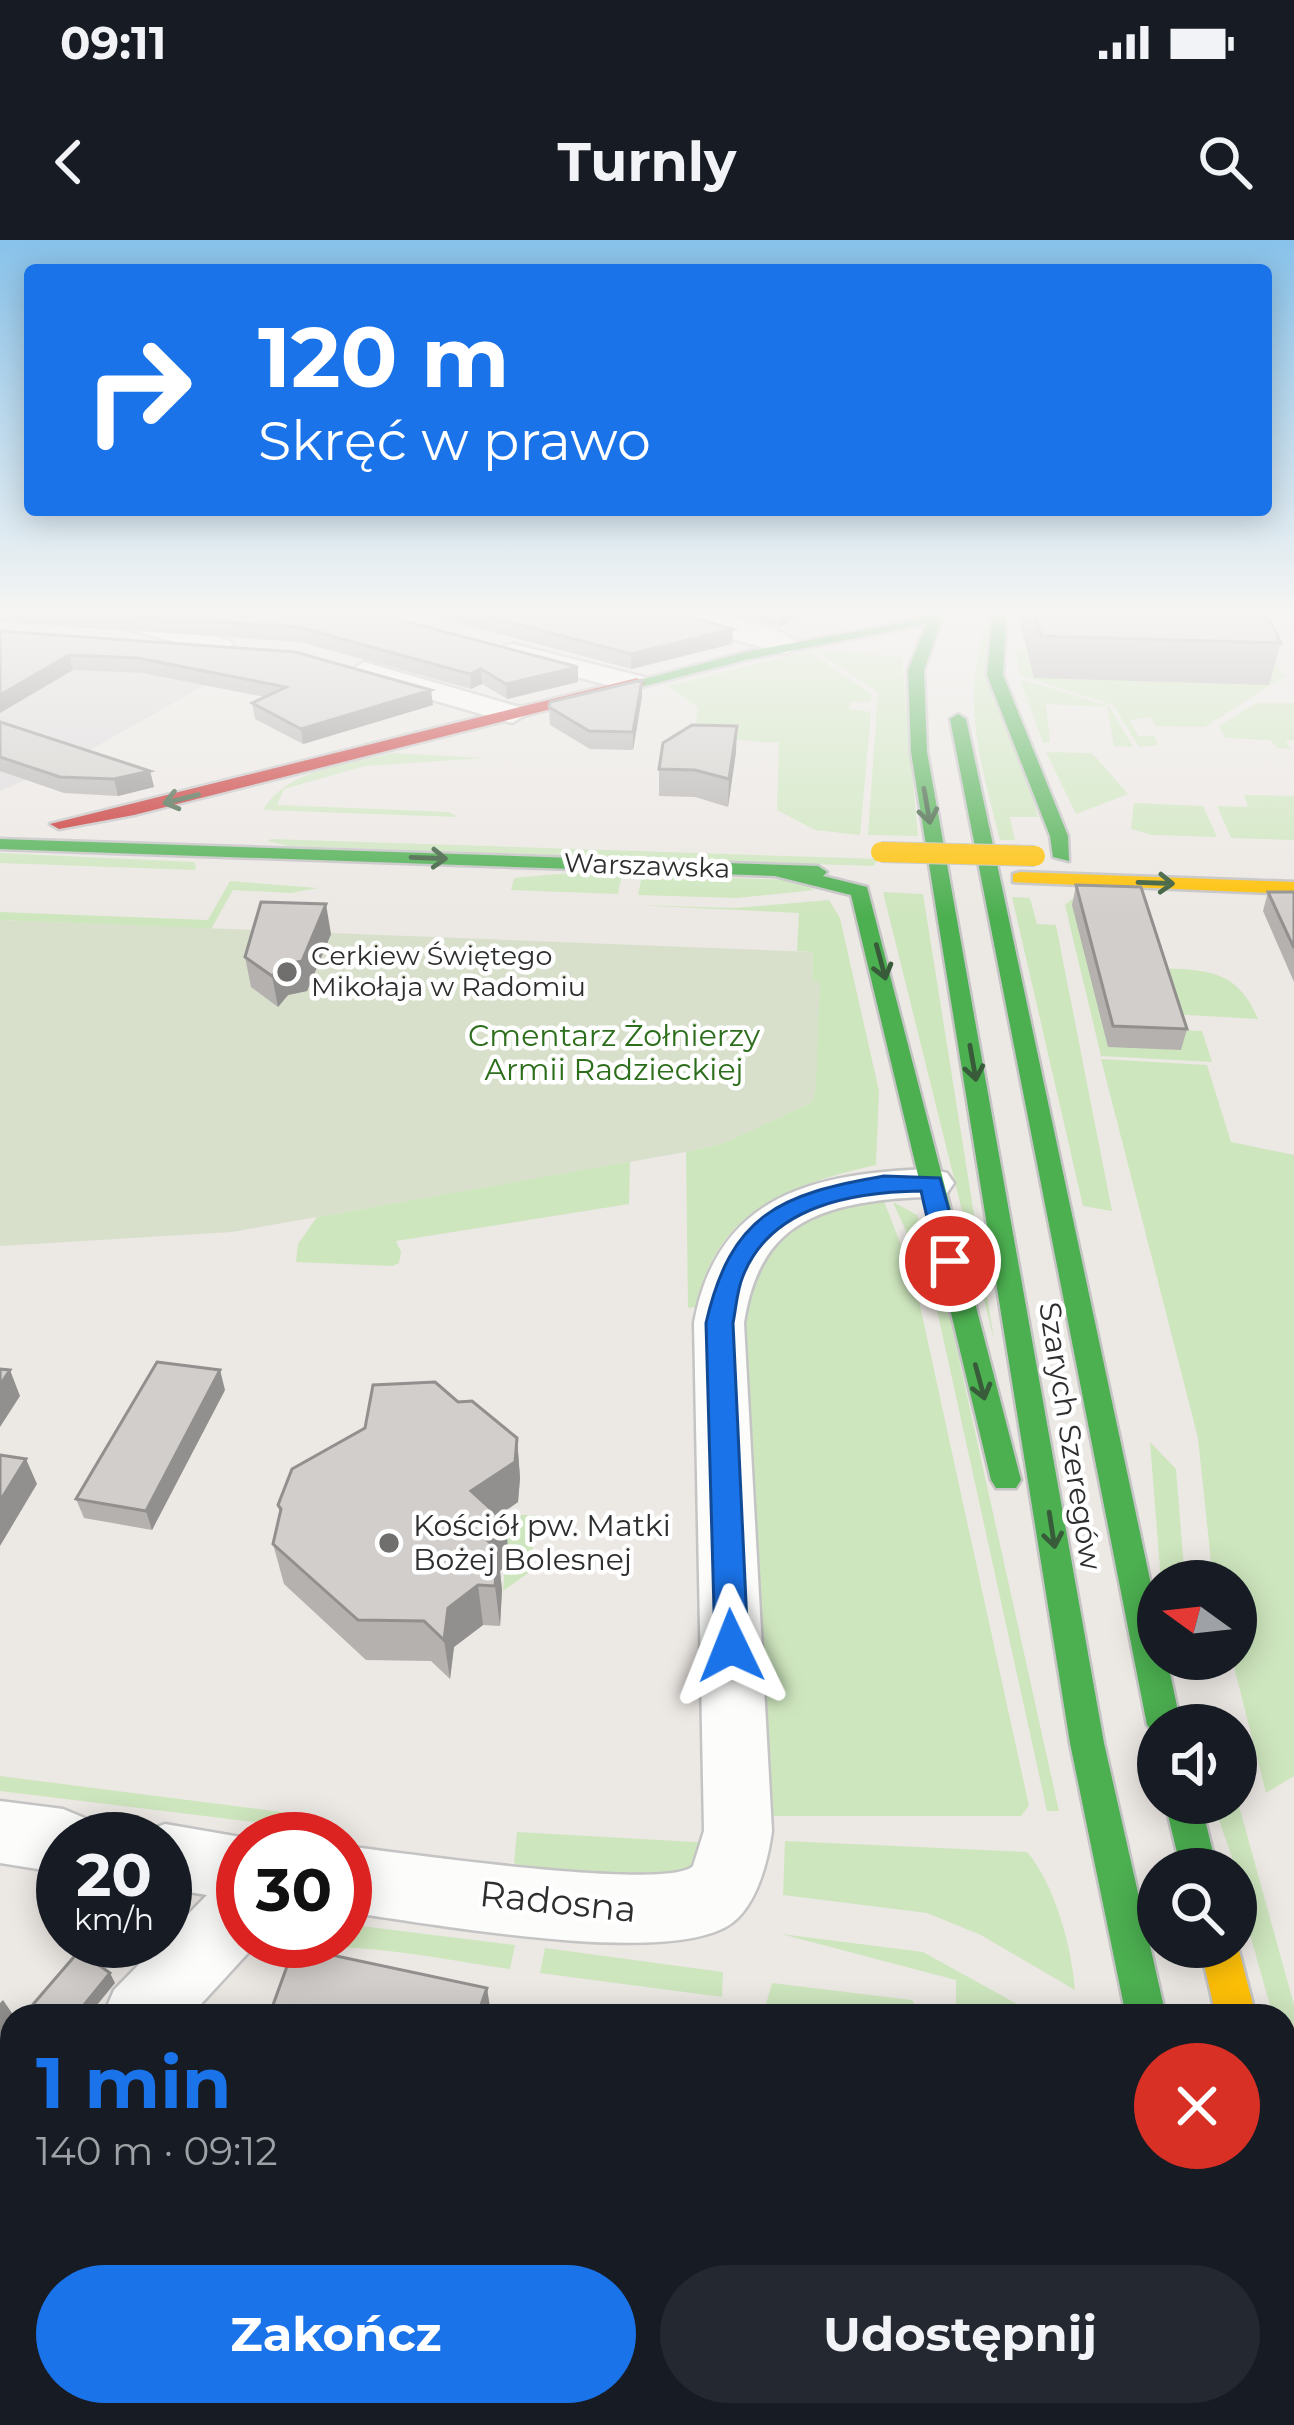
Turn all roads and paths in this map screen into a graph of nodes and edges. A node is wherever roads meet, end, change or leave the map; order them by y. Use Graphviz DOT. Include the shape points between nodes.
graph roads {
  1 [pos="508,713"];
  2 [pos="516,713"];
  3 [pos="914,713"];
  4 [pos="956,713"];
  5 [pos="1010,713"];
  6 [pos="512,714"];
  7 [pos="294,770"];
  8 [pos="236,821"];
  9 [pos="0,822"];
  10 [pos="59,824"];
  11 [pos="0,844"];
  12 [pos="270,853"];
  13 [pos="929,859"];
  14 [pos="1294,865"];
  15 [pos="1039,869"];
  16 [pos="875,871"];
  17 [pos="1294,888"];
  18 [pos="932,1184"];
  19 [pos="1012,1504"];
  20 [pos="1029,1568"];
  21 [pos="1160,1704"];
  22 [pos="1104,1831"];
  23 [pos="0,1832"];
  24 [pos="36,1837"];
  25 [pos="372,1882"];
  26 [pos="216,1936"];
  27 [pos="1224,1968"];
  28 [pos="151,2004"];
  29 [pos="1143,2004"];
  30 [pos="1233,2004"];
  1 -- 6 [label="street"];
  2 -- 6 [label="main road"];
  3 -- 13 [label="main road, Szarych Szeregów, one-way"];
  4 -- 21 [label="main road, Szarych Szeregów"];
  5 -- 15 [label="main road" via="1059,836"];
  6 -- 7 [label="main road"];
  7 -- 8 [label="main road" via="257,788"];
  7 -- 10 [label="main road, one-way"];
  8 -- 10 [label="main road, Warszawska"];
  8 -- 12 [label="main road" via="249,844"];
  8 -- 16 [label="main road, Warszawska" via="840,850"];
  9 -- 10 [label="main road, Warszawska"];
  11 -- 12 [label="main road, Warszawska"];
  12 -- 16 [label="main road, Warszawska, one-way"];
  13 -- 15 [label="main road, Warszawska, bridge"];
  13 -- 16 [label="main road, Warszawska, bridge"];
  13 -- 22 [label="main road, Szarych Szeregów, one-way"];
  14 -- 15 [label="main road, Warszawska"];
  15 -- 16 [label="main road, Warszawska"];
  15 -- 17 [label="main road, Warszawska, one-way"];
  16 -- 18 [label="main road, one-way"];
  18 -- 19 [label="main road, one-way"];
  18 -- 25 [label="street, Radosna" via="868,1186 798,1205 744,1250 722,1298 736,1845 714,1893 670,1911"];
  20 -- 22 [label="main road"];
  22 -- 29 [label="main road, Szarych Szeregów"];
  23 -- 24 [label="street"];
  26 -- 28 [label="street"];
  27 -- 30 [label="main road"];
}
